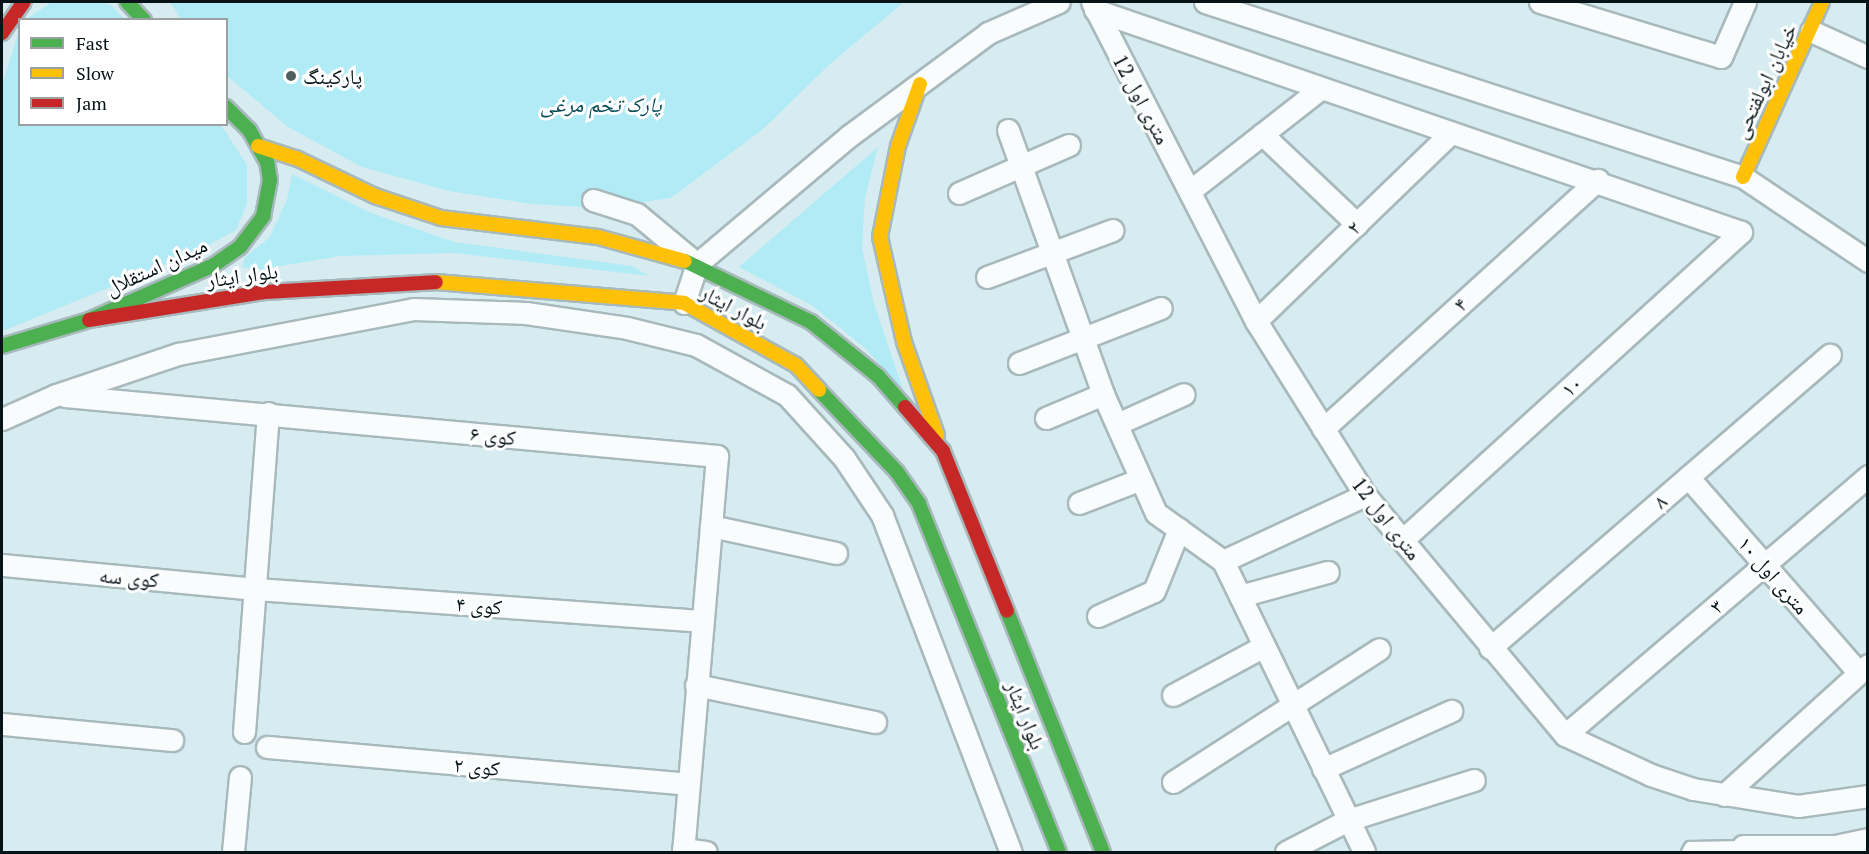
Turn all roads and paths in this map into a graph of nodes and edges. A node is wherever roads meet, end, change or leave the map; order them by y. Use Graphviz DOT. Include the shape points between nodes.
graph roads {
  1 [pos="10,2"];
  2 [pos="24,2"];
  3 [pos="127,2"];
  4 [pos="1059,2"];
  5 [pos="1204,2"];
  6 [pos="1540,2"];
  7 [pos="1745,2"];
  8 [pos="1822,2"];
  9 [pos="1094,6"];
  10 [pos="142,18"];
  11 [pos="2,27"];
  12 [pos="1811,31"];
  13 [pos="2,33"];
  14 [pos="1868,57"];
  15 [pos="920,84"];
  16 [pos="1321,88"];
  17 [pos="228,109"];
  18 [pos="1008,130"];
  19 [pos="1451,132"];
  20 [pos="1262,134"];
  21 [pos="1069,145"];
  22 [pos="258,146"];
  23 [pos="1021,166"];
  24 [pos="1743,177"];
  25 [pos="1598,180"];
  26 [pos="1191,190"];
  27 [pos="959,193"];
  28 [pos="594,200"];
  29 [pos="1357,224"];
  30 [pos="1113,230"];
  31 [pos="1052,253"];
  32 [pos="1868,261"];
  33 [pos="697,264"];
  34 [pos="987,277"];
  35 [pos="440,282"];
  36 [pos="684,303"];
  37 [pos="1161,308"];
  38 [pos="89,320"];
  39 [pos="1256,321"];
  40 [pos="306,327"];
  41 [pos="1083,338"];
  42 [pos="2,347"];
  43 [pos="1830,355"];
  44 [pos="1019,363"];
  45 [pos="1103,394"];
  46 [pos="1184,394"];
  47 [pos="56,395"];
  48 [pos="268,413"];
  49 [pos="1046,418"];
  50 [pos="2,419"];
  51 [pos="1117,424"];
  52 [pos="1323,429"];
  53 [pos="943,451"];
  54 [pos="1868,476"];
  55 [pos="1688,477"];
  56 [pos="1141,479"];
  57 [pos="1365,495"];
  58 [pos="1079,503"];
  59 [pos="711,526"];
  60 [pos="1179,529"];
  61 [pos="1402,540"];
  62 [pos="836,552"];
  63 [pos="1222,561"];
  64 [pos="1765,564"];
  65 [pos="2,565"];
  66 [pos="1328,572"];
  67 [pos="256,589"];
  68 [pos="1239,596"];
  69 [pos="1098,616"];
  70 [pos="701,621"];
  71 [pos="1264,646"];
  72 [pos="1490,648"];
  73 [pos="1379,649"];
  74 [pos="1863,669"];
  75 [pos="696,685"];
  76 [pos="1173,695"];
  77 [pos="1292,705"];
  78 [pos="1450,711"];
  79 [pos="875,722"];
  80 [pos="2,724"];
  81 [pos="244,732"];
  82 [pos="1565,735"];
  83 [pos="172,740"];
  84 [pos="267,747"];
  85 [pos="1323,769"];
  86 [pos="240,777"];
  87 [pos="1474,780"];
  88 [pos="1173,782"];
  89 [pos="688,784"];
  90 [pos="1724,795"];
  91 [pos="1868,796"];
  92 [pos="1348,820"];
  93 [pos="1868,839"];
  94 [pos="1739,849"];
  95 [pos="683,851"];
  96 [pos="233,852"];
  97 [pos="706,852"];
  98 [pos="1011,852"];
  99 [pos="1059,852"];
  100 [pos="1103,852"];
  101 [pos="1286,852"];
  102 [pos="1364,852"];
  103 [pos="1687,852"];
  1 -- 11 [label="main road"];
  2 -- 13 [label="main road"];
  3 -- 10 [label="main road"];
  4 -- 15 [label="street" via="988,33"];
  5 -- 24 [label="street"];
  6 -- 7 [label="street" via="1720,57"];
  8 -- 12 [label="main road, خیابان ابولفتحی"];
  9 -- 16 [label="street"];
  9 -- 26 [label="street, 12 متری اول"];
  12 -- 14 [label="street"];
  12 -- 24 [label="main road, خیابان ابولفتحی"];
  15 -- 33 [label="street" via="849,136"];
  15 -- 53 [label="main road" via="898,146 880,237 904,342"];
  16 -- 19 [label="street"];
  16 -- 20 [label="street"];
  17 -- 22 [label="main road, میدان استقلال"];
  18 -- 23 [label="street"];
  19 -- 25 [label="street"];
  19 -- 29 [label="street, ۲"];
  20 -- 26 [label="street"];
  20 -- 29 [label="street"];
  21 -- 23 [label="street"];
  22 -- 33 [label="main road, بلوار ایثار" via="296,158 375,196 441,218 598,237"];
  22 -- 38 [label="main road, میدان استقلال" via="267,162 268,199 262,216 240,247 214,265"];
  23 -- 27 [label="street"];
  23 -- 31 [label="street"];
  24 -- 32 [label="street"];
  25 -- 52 [label="street, ۴"];
  25 -- 61 [label="street, ۱۰" via="1741,232"];
  26 -- 39 [label="street, 12 متری اول"];
  28 -- 33 [label="street" via="637,214"];
  29 -- 39 [label="street, ۲"];
  30 -- 31 [label="street"];
  31 -- 34 [label="street"];
  31 -- 41 [label="street"];
  33 -- 36 [label="street"];
  33 -- 53 [label="main road, بلوار ایثار" via="811,322 878,376"];
  35 -- 36 [label="main road, بلوار ایثار"];
  35 -- 38 [label="main road, بلوار ایثار" via="264,292"];
  35 -- 40 [label="street"];
  36 -- 99 [label="main road, بلوار ایثار" via="796,365 919,504"];
  37 -- 41 [label="street"];
  38 -- 42 [label="main road, میدان استقلال"];
  39 -- 52 [label="street, 12 متری اول"];
  40 -- 47 [label="street" via="178,354"];
  40 -- 98 [label="street" via="414,309 526,313 627,328 696,345 787,395 844,458 882,515"];
  41 -- 44 [label="street"];
  41 -- 45 [label="street"];
  43 -- 55 [label="street, ۸"];
  45 -- 49 [label="street"];
  45 -- 51 [label="street"];
  46 -- 51 [label="street"];
  47 -- 48 [label="street, کوی ۶"];
  47 -- 50 [label="street"];
  48 -- 59 [label="street, کوی ۶" via="717,456"];
  48 -- 67 [label="street"];
  51 -- 56 [label="street"];
  52 -- 57 [label="street, 12 متری اول"];
  53 -- 100 [label="main road, بلوار ایثار"];
  54 -- 64 [label="street, ۳"];
  55 -- 64 [label="street, ۱۰ متری اول"];
  55 -- 72 [label="street, ۸"];
  56 -- 58 [label="street"];
  56 -- 60 [label="street" via="1156,513"];
  57 -- 61 [label="street, 12 متری اول"];
  57 -- 63 [label="street"];
  59 -- 62 [label="street"];
  59 -- 70 [label="street"];
  60 -- 63 [label="street"];
  60 -- 69 [label="street" via="1154,591"];
  61 -- 72 [label="street, 12 متری اول"];
  63 -- 68 [label="street"];
  64 -- 74 [label="street, ۱۰ متری اول"];
  64 -- 82 [label="street, ۳"];
  65 -- 67 [label="street, کوی سه"];
  66 -- 68 [label="street"];
  67 -- 70 [label="street, کوی ۴"];
  67 -- 81 [label="street"];
  68 -- 71 [label="street"];
  70 -- 75 [label="street"];
  71 -- 76 [label="street"];
  71 -- 77 [label="street"];
  72 -- 82 [label="street, 12 متری اول"];
  73 -- 77 [label="street"];
  74 -- 90 [label="street"];
  75 -- 79 [label="street"];
  75 -- 89 [label="street"];
  77 -- 85 [label="street"];
  77 -- 88 [label="street"];
  78 -- 85 [label="street"];
  80 -- 83 [label="street"];
  82 -- 90 [label="street, 12 متری اول" via="1651,775"];
  84 -- 89 [label="street, کوی ۲"];
  85 -- 92 [label="street"];
  86 -- 96 [label="street"];
  87 -- 92 [label="street"];
  89 -- 95 [label="street"];
  90 -- 91 [label="street, 12 متری اول" via="1798,806"];
  92 -- 101 [label="street"];
  92 -- 102 [label="street"];
  93 -- 94 [label="street" via="1835,846"];
  94 -- 103 [label="lane" via="1690,847"];
  95 -- 97 [label="street"];
}
